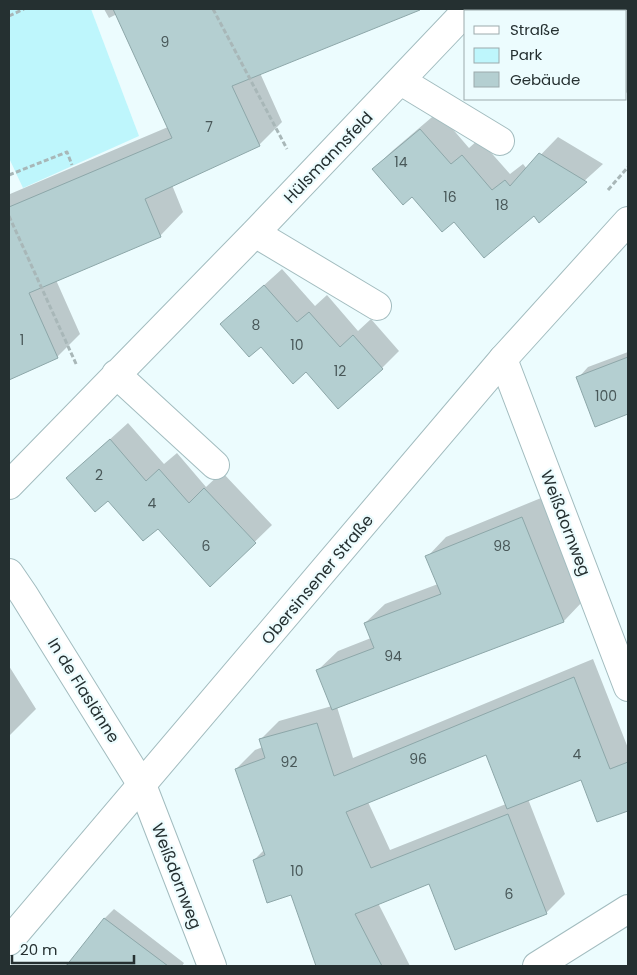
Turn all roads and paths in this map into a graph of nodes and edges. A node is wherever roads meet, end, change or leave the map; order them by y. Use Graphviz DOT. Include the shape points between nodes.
graph roads {
  1 [pos="24,9"];
  2 [pos="213,9"];
  3 [pos="464,13"];
  4 [pos="9,16"];
  5 [pos="401,81"];
  6 [pos="500,141"];
  7 [pos="72,165"];
  8 [pos="9,175"];
  9 [pos="306,180"];
  10 [pos="9,216"];
  11 [pos="628,221"];
  12 [pos="255,233"];
  13 [pos="376,306"];
  14 [pos="503,359"];
  15 [pos="116,374"];
  16 [pos="93,398"];
  17 [pos="214,465"];
  18 [pos="9,484"];
  19 [pos="9,573"];
  20 [pos="16,600"];
  21 [pos="628,687"];
  22 [pos="142,785"];
  23 [pos="628,909"];
  24 [pos="9,941"];
  25 [pos="212,966"];
  26 [pos="537,966"];
  1 -- 4 [label="path"];
  2 -- 9 [label="path"];
  3 -- 5 [label="street, Hülsmannsfeld"];
  5 -- 6 [label="street"];
  5 -- 9 [label="street, Hülsmannsfeld"];
  7 -- 8 [label="path" via="67,152"];
  9 -- 12 [label="street, Hülsmannsfeld"];
  10 -- 16 [label="path"];
  11 -- 14 [label="street, Obersinsener Straße"];
  12 -- 13 [label="street"];
  12 -- 15 [label="street, Hülsmannsfeld"];
  14 -- 21 [label="street, Weißdornweg"];
  14 -- 22 [label="street, Obersinsener Straße"];
  15 -- 16 [label="street, Hülsmannsfeld"];
  15 -- 17 [label="street"];
  16 -- 18 [label="street, Hülsmannsfeld"];
  19 -- 20 [label="street, In de Flaslänne"];
  20 -- 22 [label="street, In de Flaslänne"];
  22 -- 24 [label="street, Obersinsener Straße"];
  22 -- 25 [label="street, Weißdornweg"];
  23 -- 26 [label="street"];
}
